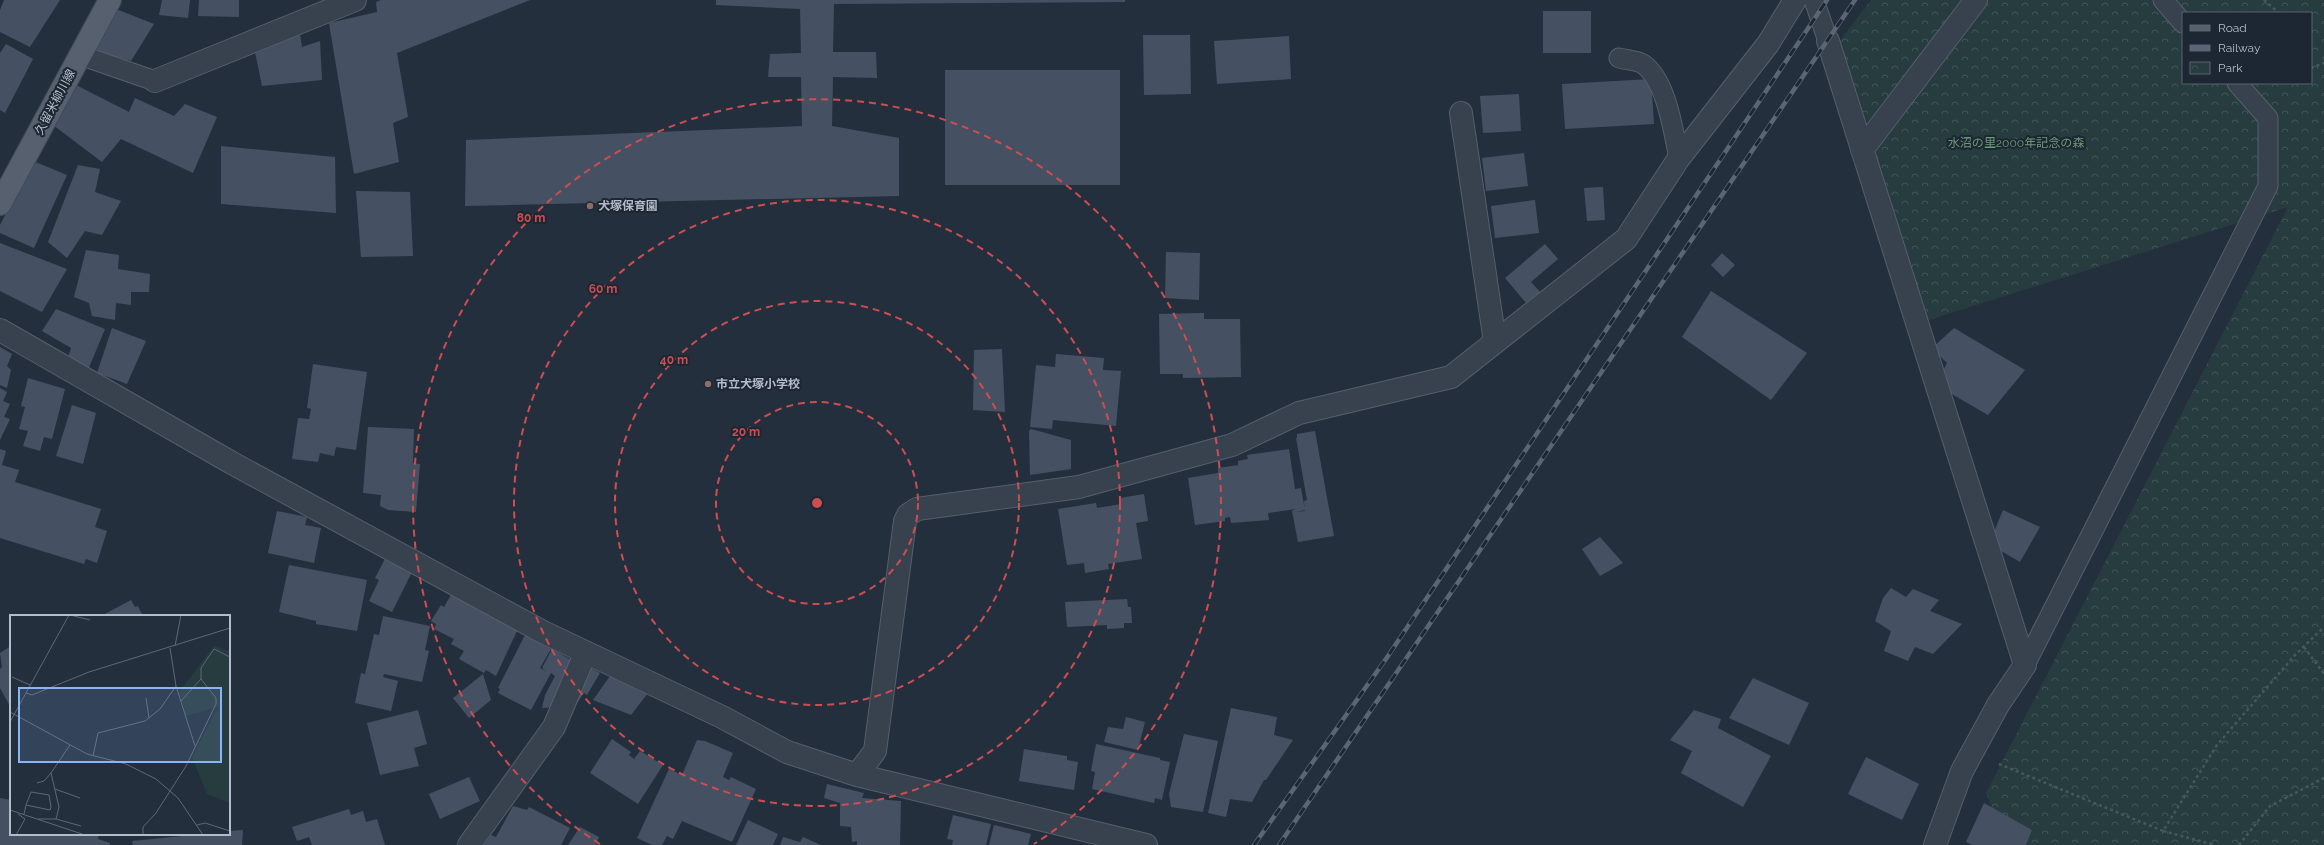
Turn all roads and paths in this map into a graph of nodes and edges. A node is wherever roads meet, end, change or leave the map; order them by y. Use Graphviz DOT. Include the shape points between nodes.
graph roads {
  1 [pos="110,0"];
  2 [pos="355,0"];
  3 [pos="1795,0"];
  4 [pos="1814,0"];
  5 [pos="1976,0"];
  6 [pos="2163,0"];
  7 [pos="2264,0"];
  8 [pos="2278,12"];
  9 [pos="2182,22"];
  10 [pos="1828,41"];
  11 [pos="80,55"];
  12 [pos="1619,58"];
  13 [pos="2324,63"];
  14 [pos="2312,68"];
  15 [pos="155,81"];
  16 [pos="2237,84"];
  17 [pos="1461,113"];
  18 [pos="1862,150"];
  19 [pos="1679,158"];
  20 [pos="0,204"];
  21 [pos="0,330"];
  22 [pos="1495,342"];
  23 [pos="2324,627"];
  24 [pos="2304,647"];
  25 [pos="586,654"];
  26 [pos="2025,665"];
  27 [pos="2324,674"];
  28 [pos="1972,753"];
  29 [pos="857,775"];
  30 [pos="2324,778"];
  31 [pos="2163,831"];
  32 [pos="469,845"];
  33 [pos="1146,845"];
  34 [pos="1935,845"];
  35 [pos="2215,845"];
  36 [pos="2239,845"];
  1 -- 11 [label="main road, 久留米柳川線"];
  2 -- 15 [label="street"];
  3 -- 19 [label="street" via="1768,44"];
  4 -- 10 [label="lane"];
  5 -- 18 [label="street"];
  6 -- 9 [label="lane"];
  7 -- 8 [label="path"];
  10 -- 18 [label="street"];
  11 -- 15 [label="lane"];
  11 -- 20 [label="main road, 久留米柳川線"];
  12 -- 19 [label="lane" via="1643,64 1656,79 1665,99"];
  13 -- 14 [label="path"];
  16 -- 26 [label="lane" via="2268,118 2268,186"];
  17 -- 22 [label="street"];
  18 -- 26 [label="street"];
  19 -- 22 [label="street" via="1626,239"];
  21 -- 25 [label="street" via="232,463"];
  22 -- 29 [label="street" via="1451,377 1299,413 1232,444 1079,486 918,510 908,515 905,521 875,751"];
  23 -- 24 [label="path"];
  24 -- 27 [label="path"];
  24 -- 31 [label="path" via="2217,744"];
  25 -- 29 [label="street" via="722,717 787,752"];
  25 -- 32 [label="street" via="554,727"];
  26 -- 28 [label="street" via="1998,705"];
  28 -- 31 [label="path"];
  28 -- 34 [label="street" via="1962,771"];
  29 -- 33 [label="street"];
  30 -- 36 [label="path" via="2270,806"];
  31 -- 35 [label="path"];
}
